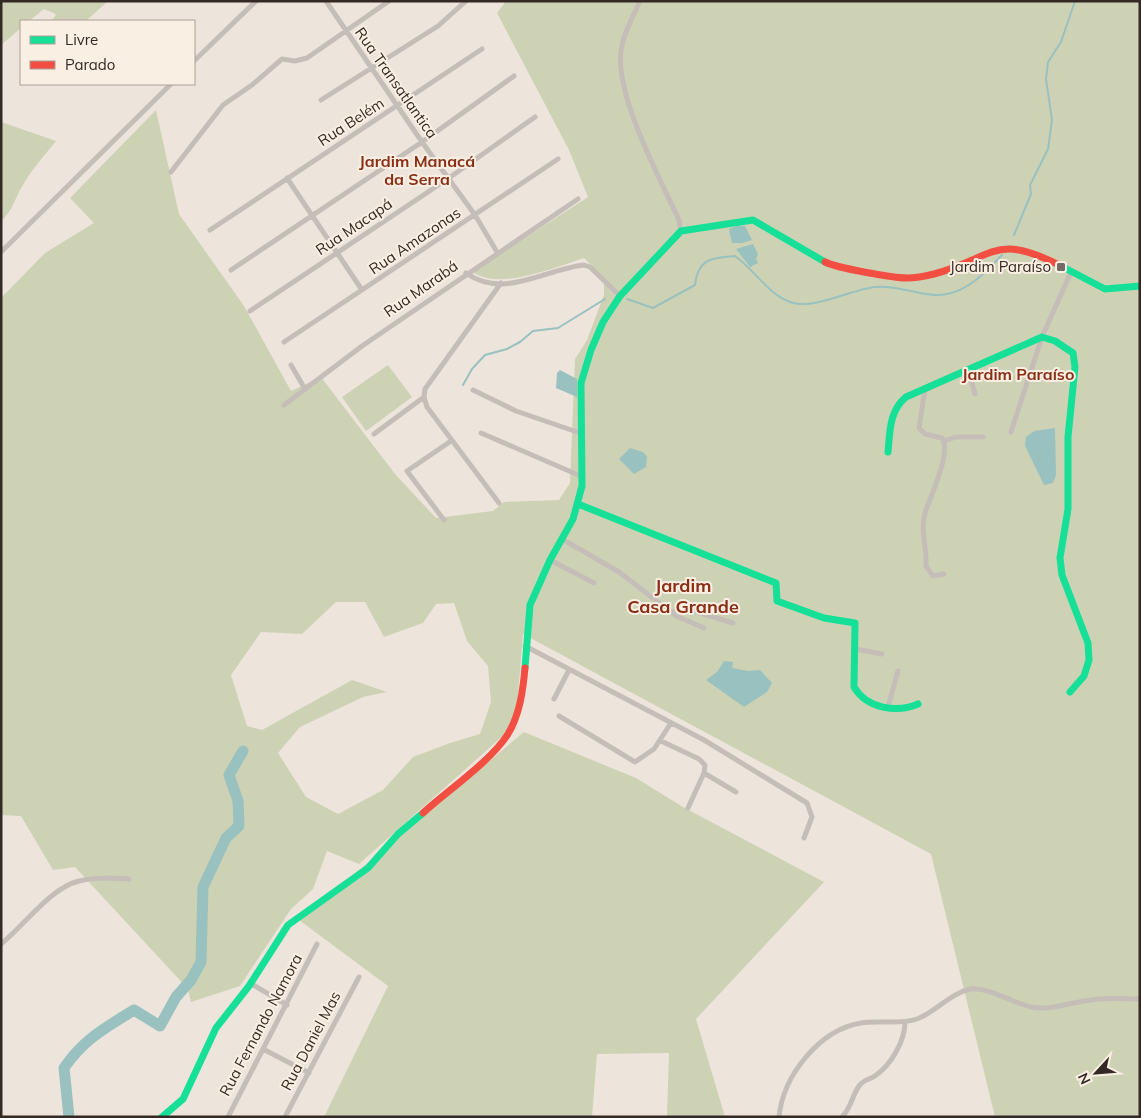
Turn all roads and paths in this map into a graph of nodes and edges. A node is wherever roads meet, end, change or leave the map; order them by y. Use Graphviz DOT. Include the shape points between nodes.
graph roads {
  1 [pos="256,1"];
  2 [pos="326,1"];
  3 [pos="389,1"];
  4 [pos="466,1"];
  5 [pos="640,1"];
  6 [pos="380,4"];
  7 [pos="346,31"];
  8 [pos="482,49"];
  9 [pos="195,60"];
  10 [pos="372,66"];
  11 [pos="514,76"];
  12 [pos="169,85"];
  13 [pos="321,100"];
  14 [pos="399,106"];
  15 [pos="535,117"];
  16 [pos="422,142"];
  17 [pos="558,159"];
  18 [pos="170,172"];
  19 [pos="287,178"];
  20 [pos="449,178"];
  21 [pos="578,199"];
  22 [pos="311,215"];
  23 [pos="475,215"];
  24 [pos="210,230"];
  25 [pos="681,231"];
  26 [pos="1,252"];
  27 [pos="497,252"];
  28 [pos="338,254"];
  29 [pos="230,270"];
  30 [pos="1071,272"];
  31 [pos="466,273"];
  32 [pos="501,283"];
  33 [pos="1140,286"];
  34 [pos="362,290"];
  35 [pos="620,296"];
  36 [pos="250,311"];
  37 [pos="1042,337"];
  38 [pos="284,342"];
  39 [pos="291,365"];
  40 [pos="968,370"];
  41 [pos="305,389"];
  42 [pos="473,390"];
  43 [pos="925,390"];
  44 [pos="975,394"];
  45 [pos="424,397"];
  46 [pos="284,405"];
  47 [pos="1011,432"];
  48 [pos="481,433"];
  49 [pos="580,433"];
  50 [pos="374,434"];
  51 [pos="983,438"];
  52 [pos="451,441"];
  53 [pos="944,441"];
  54 [pos="888,452"];
  55 [pos="583,477"];
  56 [pos="499,502"];
  57 [pos="578,504"];
  58 [pos="444,520"];
  59 [pos="562,539"];
  60 [pos="550,560"];
  61 [pos="944,574"];
  62 [pos="594,583"];
  63 [pos="672,612"];
  64 [pos="733,623"];
  65 [pos="704,628"];
  66 [pos="525,646"];
  67 [pos="856,649"];
  68 [pos="882,654"];
  69 [pos="569,670"];
  70 [pos="898,671"];
  71 [pos="1070,692"];
  72 [pos="554,699"];
  73 [pos="918,704"];
  74 [pos="888,707"];
  75 [pos="560,716"];
  76 [pos="671,723"];
  77 [pos="661,741"];
  78 [pos="704,773"];
  79 [pos="736,792"];
  80 [pos="688,808"];
  81 [pos="804,838"];
  82 [pos="129,879"];
  83 [pos="1,944"];
  84 [pos="317,944"];
  85 [pos="359,977"];
  86 [pos="250,983"];
  87 [pos="1140,999"];
  88 [pos="287,1005"];
  89 [pos="906,1022"];
  90 [pos="263,1049"];
  91 [pos="309,1073"];
  92 [pos="162,1117"];
  93 [pos="228,1117"];
  94 [pos="285,1117"];
  95 [pos="779,1117"];
  96 [pos="842,1117"];
  1 -- 9 [label="street"];
  2 -- 7 [label="street, Rua Transatlantica"];
  3 -- 6 [label="street"];
  4 -- 10 [label="street" via="438,26"];
  5 -- 25 [label="street" via="621,51 624,83 633,115"];
  6 -- 7 [label="street"];
  7 -- 10 [label="street, Rua Transatlantica"];
  7 -- 18 [label="street" via="302,60 282,59 230,99 210,119"];
  8 -- 14 [label="street, Rua Belém"];
  10 -- 13 [label="street"];
  10 -- 14 [label="street, Rua Transatlantica"];
  11 -- 16 [label="street"];
  12 -- 26 [label="street"];
  14 -- 16 [label="street, Rua Transatlantica"];
  14 -- 19 [label="street, Rua Belém"];
  15 -- 20 [label="street, Rua Macapá"];
  16 -- 20 [label="street, Rua Transatlantica"];
  16 -- 22 [label="street"];
  17 -- 23 [label="street, Rua Amazonas"];
  19 -- 22 [label="street"];
  19 -- 24 [label="street, Rua Belém"];
  20 -- 23 [label="street, Rua Transatlantica"];
  20 -- 28 [label="street, Rua Macapá"];
  21 -- 27 [label="street, Rua Marabá"];
  22 -- 28 [label="street"];
  22 -- 29 [label="street"];
  23 -- 27 [label="street, Rua Transatlantica"];
  23 -- 34 [label="street, Rua Amazonas"];
  25 -- 30 [label="main road" via="753,220 831,265 901,278 934,274 1004,247 1029,251"];
  25 -- 35 [label="main road"];
  27 -- 31 [label="street, Rua Marabá"];
  28 -- 34 [label="street"];
  28 -- 36 [label="street, Rua Macapá"];
  30 -- 33 [label="main road" via="1105,289"];
  30 -- 37 [label="street"];
  31 -- 32 [label="street" via="478,280"];
  31 -- 41 [label="street, Rua Marabá"];
  32 -- 35 [label="street" via="520,283 584,265"];
  32 -- 45 [label="street" via="425,390"];
  34 -- 38 [label="street, Rua Amazonas"];
  35 -- 49 [label="main road" via="598,333 582,382"];
  37 -- 40 [label="main road"];
  37 -- 47 [label="street"];
  37 -- 71 [label="main road" via="1064,346 1075,358 1069,427 1067,522 1059,559 1089,653 1087,673"];
  39 -- 41 [label="street"];
  40 -- 43 [label="main road"];
  40 -- 44 [label="street"];
  41 -- 46 [label="street, Rua Marabá"];
  42 -- 49 [label="street" via="516,411"];
  43 -- 53 [label="street" via="919,428 925,434"];
  43 -- 54 [label="main road" via="898,402"];
  45 -- 50 [label="street"];
  45 -- 52 [label="street" via="427,407"];
  48 -- 55 [label="street"];
  49 -- 55 [label="main road"];
  51 -- 53 [label="street" via="956,437"];
  52 -- 56 [label="street"];
  52 -- 58 [label="street" via="407,471"];
  53 -- 61 [label="street" via="938,478 924,514 922,529 927,571 937,577"];
  55 -- 57 [label="main road"];
  57 -- 59 [label="main road"];
  57 -- 67 [label="main road" via="776,583 777,601 824,618 855,623"];
  59 -- 60 [label="main road"];
  59 -- 63 [label="street" via="619,572"];
  60 -- 62 [label="street"];
  60 -- 66 [label="main road" via="530,605"];
  63 -- 64 [label="street" via="694,611"];
  63 -- 65 [label="street"];
  66 -- 69 [label="street"];
  66 -- 86 [label="main road" via="520,708 501,745 405,828 362,874 293,920"];
  67 -- 68 [label="street"];
  67 -- 74 [label="main road" via="856,692"];
  69 -- 72 [label="street"];
  69 -- 76 [label="street"];
  70 -- 74 [label="street"];
  73 -- 74 [label="main road" via="901,710"];
  75 -- 77 [label="street" via="635,762"];
  76 -- 77 [label="street"];
  76 -- 81 [label="street" via="807,803 812,816"];
  77 -- 78 [label="street" via="699,759 705,765"];
  78 -- 79 [label="street"];
  78 -- 80 [label="street"];
  82 -- 83 [label="street" via="76,881 61,889"];
  84 -- 88 [label="street, Rua Fernando Namora"];
  85 -- 91 [label="street, Rua Daniel Mas"];
  86 -- 88 [label="street"];
  86 -- 92 [label="main road" via="216,1028 183,1099"];
  87 -- 89 [label="street" via="1092,999 1045,1008 1002,998 986,990 971,989"];
  88 -- 90 [label="street, Rua Fernando Namora"];
  89 -- 95 [label="street" via="862,1023 830,1034 798,1069 783,1095"];
  89 -- 96 [label="street" via="898,1049 876,1076 865,1079 859,1086"];
  90 -- 91 [label="street"];
  90 -- 93 [label="street, Rua Fernando Namora"];
  91 -- 94 [label="street, Rua Daniel Mas"];
}
